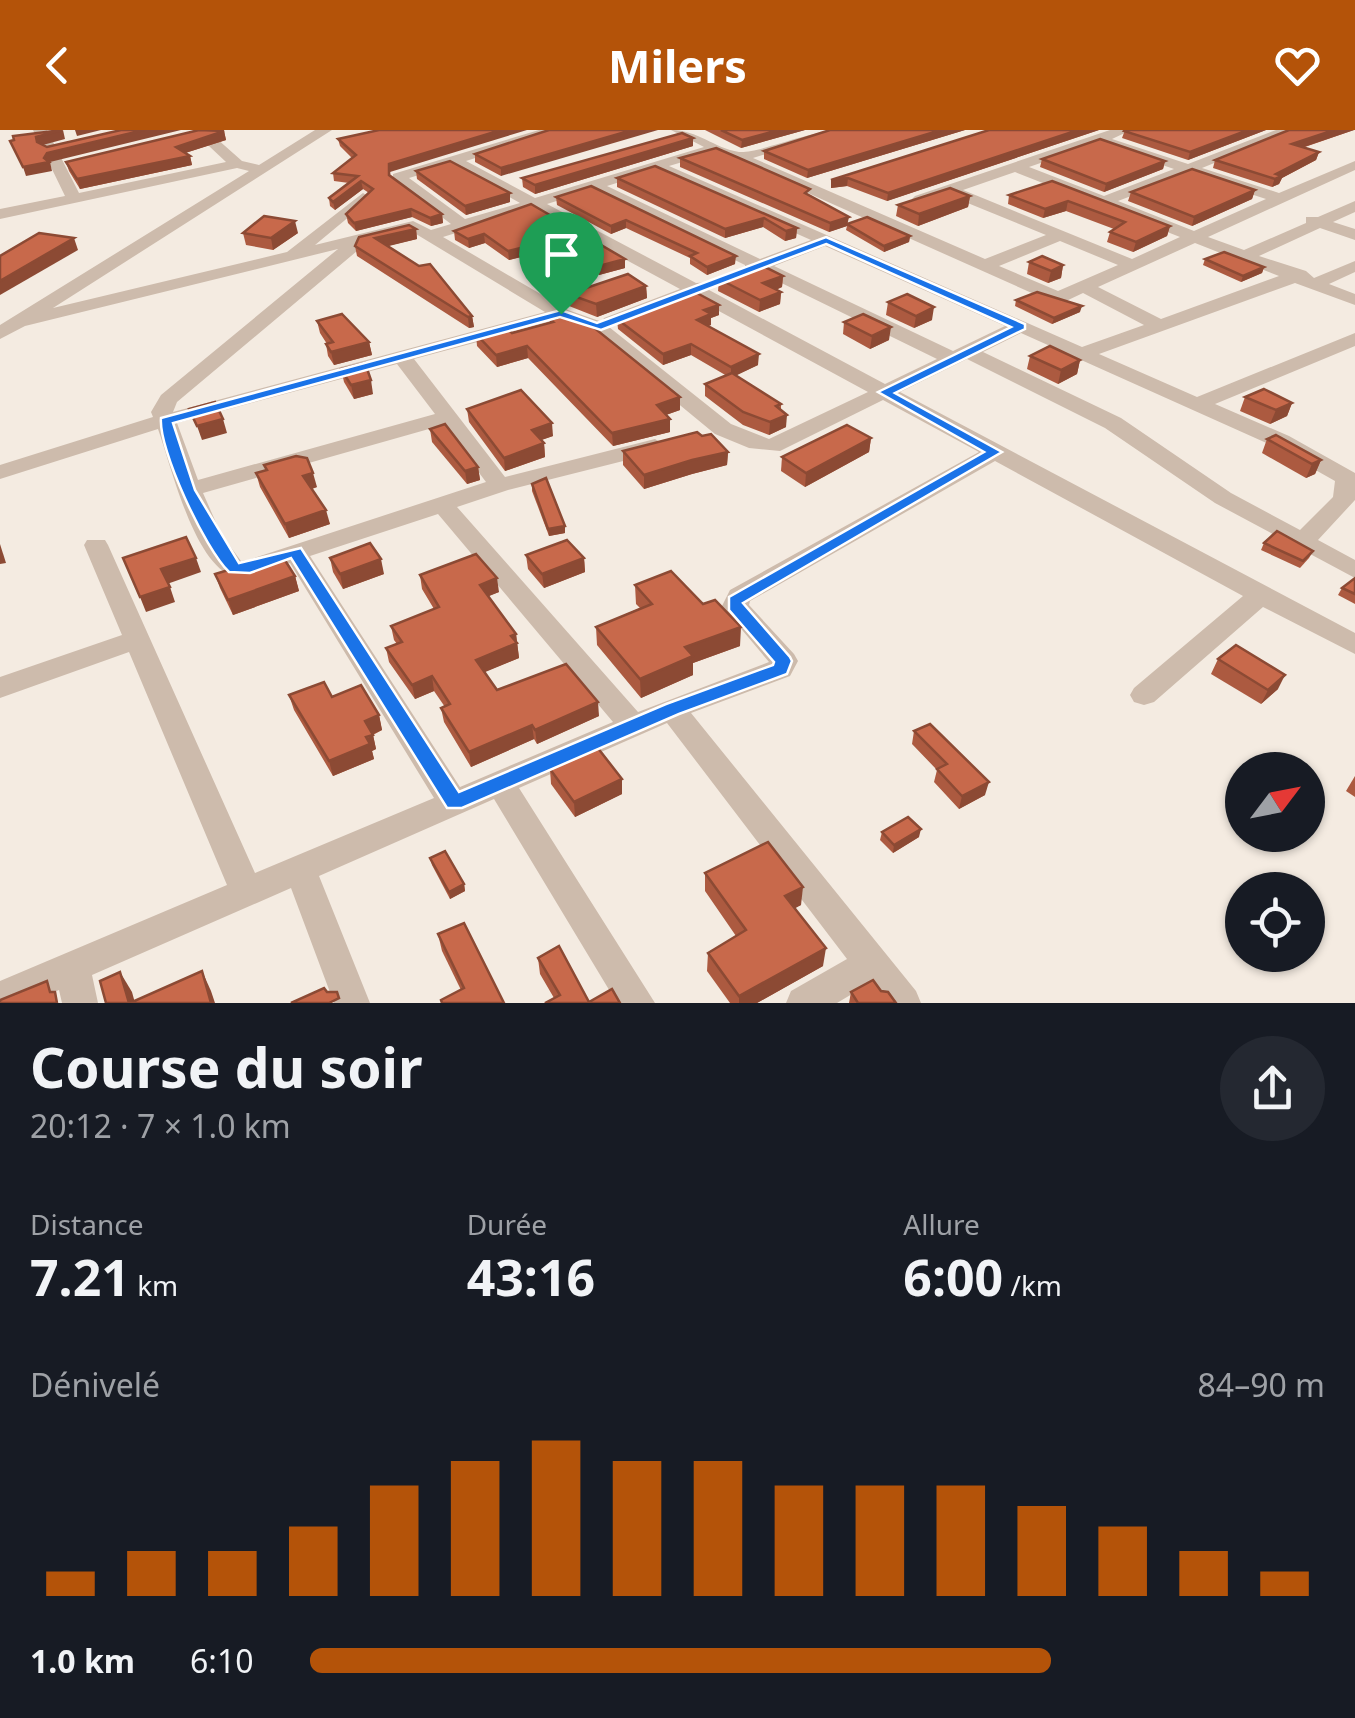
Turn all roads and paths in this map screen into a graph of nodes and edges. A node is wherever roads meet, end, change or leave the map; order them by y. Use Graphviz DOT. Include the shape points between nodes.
graph roads {
  1 [pos="40,130"];
  2 [pos="554,130"];
  3 [pos="834,130"];
  4 [pos="1124,130"];
  5 [pos="201,131"];
  6 [pos="1279,131"];
  7 [pos="679,132"];
  8 [pos="330,136"];
  9 [pos="184,137"];
  10 [pos="1099,138"];
  11 [pos="66,145"];
  12 [pos="717,147"];
  13 [pos="49,148"];
  14 [pos="741,157"];
  15 [pos="451,159"];
  16 [pos="76,162"];
  17 [pos="237,164"];
  18 [pos="58,166"];
  19 [pos="656,166"];
  20 [pos="1355,166"];
  21 [pos="1016,167"];
  22 [pos="1188,168"];
  23 [pos="258,169"];
  24 [pos="827,181"];
  25 [pos="593,185"];
  26 [pos="809,186"];
  27 [pos="948,190"];
  28 [pos="1349,191"];
  29 [pos="74,198"];
  30 [pos="362,198"];
  31 [pos="1105,201"];
  32 [pos="910,202"];
  33 [pos="1276,202"];
  34 [pos="533,204"];
  35 [pos="892,209"];
  36 [pos="0,214"];
  37 [pos="873,215"];
  38 [pos="1321,223"];
  39 [pos="464,225"];
  40 [pos="431,235"];
  41 [pos="1061,235"];
  42 [pos="1355,236"];
  43 [pos="1200,237"];
  44 [pos="360,240"];
  45 [pos="826,240"];
  46 [pos="1248,255"];
  47 [pos="286,260"];
  48 [pos="760,266"];
  49 [pos="983,266"];
  50 [pos="1135,266"];
  51 [pos="1355,266"];
  52 [pos="1308,279"];
  53 [pos="1085,288"];
  54 [pos="694,290"];
  55 [pos="1355,300"];
  56 [pos="561,314"];
  57 [pos="1159,325"];
  58 [pos="1021,326"];
  59 [pos="597,327"];
  60 [pos="8,328"];
  61 [pos="1355,339"];
  62 [pos="1080,354"];
  63 [pos="961,356"];
  64 [pos="402,357"];
  65 [pos="885,392"];
  66 [pos="1197,404"];
  67 [pos="448,417"];
  68 [pos="166,420"];
  69 [pos="723,429"];
  70 [pos="995,452"];
  71 [pos="0,472"];
  72 [pos="500,485"];
  73 [pos="1350,489"];
  74 [pos="188,490"];
  75 [pos="442,504"];
  76 [pos="1304,540"];
  77 [pos="96,545"];
  78 [pos="295,552"];
  79 [pos="1355,570"];
  80 [pos="1261,595"];
  81 [pos="137,639"];
  82 [pos="1355,645"];
  83 [pos="0,688"];
  84 [pos="1144,695"];
  85 [pos="672,709"];
  86 [pos="633,726"];
  87 [pos="500,783"];
  88 [pos="454,803"];
  89 [pos="300,869"];
  90 [pos="247,892"];
  91 [pos="872,964"];
  92 [pos="72,967"];
  93 [pos="0,998"];
  94 [pos="80,1003"];
  95 [pos="352,1003"];
  96 [pos="637,1003"];
  97 [pos="804,1003"];
  98 [pos="903,1003"];
  1 -- 13 [label="street"];
  2 -- 15 [label="street"];
  3 -- 14 [label="street"];
  4 -- 10 [label="street"];
  5 -- 9 [label="street"];
  5 -- 17 [label="street"];
  6 -- 22 [label="street"];
  7 -- 12 [label="street"];
  8 -- 23 [label="street"];
  10 -- 21 [label="street"];
  10 -- 22 [label="street"];
  11 -- 13 [label="street"];
  12 -- 14 [label="street"];
  12 -- 19 [label="street"];
  13 -- 18 [label="street"];
  14 -- 26 [label="street"];
  15 -- 34 [label="street" via="508,182"];
  15 -- 39 [label="street" via="397,180"];
  16 -- 18 [label="street"];
  17 -- 23 [label="street"];
  17 -- 29 [label="street"];
  18 -- 29 [label="street"];
  19 -- 25 [label="street"];
  19 -- 45 [label="street"];
  20 -- 28 [label="street"];
  21 -- 27 [label="street"];
  21 -- 31 [label="street"];
  22 -- 31 [label="street"];
  22 -- 33 [label="street"];
  23 -- 60 [label="street"];
  24 -- 26 [label="street"];
  25 -- 34 [label="street"];
  25 -- 48 [label="street"];
  26 -- 37 [label="street"];
  27 -- 32 [label="street"];
  27 -- 41 [label="street"];
  28 -- 33 [label="street"];
  28 -- 38 [label="street"];
  29 -- 36 [label="street"];
  30 -- 47 [label="street"];
  31 -- 43 [label="street"];
  33 -- 38 [label="street"];
  33 -- 43 [label="street"];
  34 -- 39 [label="street"];
  34 -- 54 [label="street"];
  35 -- 37 [label="street"];
  37 -- 49 [label="street"];
  38 -- 42 [label="street"];
  38 -- 46 [label="street"];
  39 -- 40 [label="street"];
  40 -- 44 [label="street" via="413,226"];
  40 -- 56 [label="street"];
  41 -- 49 [label="street"];
  41 -- 50 [label="street"];
  43 -- 46 [label="street"];
  43 -- 50 [label="street"];
  44 -- 47 [label="street"];
  44 -- 68 [label="street" via="168,399"];
  45 -- 48 [label="street"];
  45 -- 58 [label="street"];
  46 -- 52 [label="street"];
  47 -- 60 [label="street"];
  48 -- 54 [label="street"];
  48 -- 63 [label="street"];
  49 -- 53 [label="street" via="1053,297"];
  50 -- 53 [label="street"];
  51 -- 52 [label="street"];
  52 -- 55 [label="street"];
  52 -- 57 [label="street"];
  53 -- 57 [label="street"];
  54 -- 59 [label="street"];
  54 -- 65 [label="street"];
  56 -- 59 [label="street"];
  56 -- 64 [label="street"];
  57 -- 62 [label="street"];
  58 -- 62 [label="street"];
  58 -- 63 [label="street"];
  59 -- 69 [label="street"];
  61 -- 66 [label="street"];
  62 -- 66 [label="street"];
  63 -- 65 [label="street"];
  63 -- 76 [label="street" via="1114,422 1224,498"];
  64 -- 67 [label="street"];
  64 -- 68 [label="street"];
  65 -- 69 [label="street" via="780,444"];
  65 -- 70 [label="street"];
  66 -- 73 [label="street" via="1281,441"];
  67 -- 72 [label="street"];
  67 -- 74 [label="street"];
  68 -- 71 [label="street"];
  68 -- 74 [label="street"];
  69 -- 72 [label="street"];
  70 -- 80 [label="street"];
  70 -- 85 [label="street" via="740,596 735,606 784,666"];
  72 -- 75 [label="street"];
  73 -- 76 [label="street"];
  74 -- 78 [label="street" via="235,569"];
  75 -- 78 [label="street"];
  75 -- 86 [label="street"];
  76 -- 79 [label="street"];
  77 -- 81 [label="street"];
  78 -- 88 [label="street"];
  80 -- 82 [label="street"];
  80 -- 84 [label="street"];
  81 -- 83 [label="street"];
  81 -- 90 [label="street"];
  85 -- 86 [label="street"];
  85 -- 91 [label="street"];
  86 -- 87 [label="street"];
  87 -- 88 [label="street"];
  87 -- 96 [label="street"];
  88 -- 89 [label="street"];
  89 -- 90 [label="street"];
  89 -- 95 [label="street"];
  90 -- 92 [label="street"];
  91 -- 97 [label="street"];
  91 -- 98 [label="street"];
  92 -- 93 [label="street"];
  92 -- 94 [label="street"];
}
